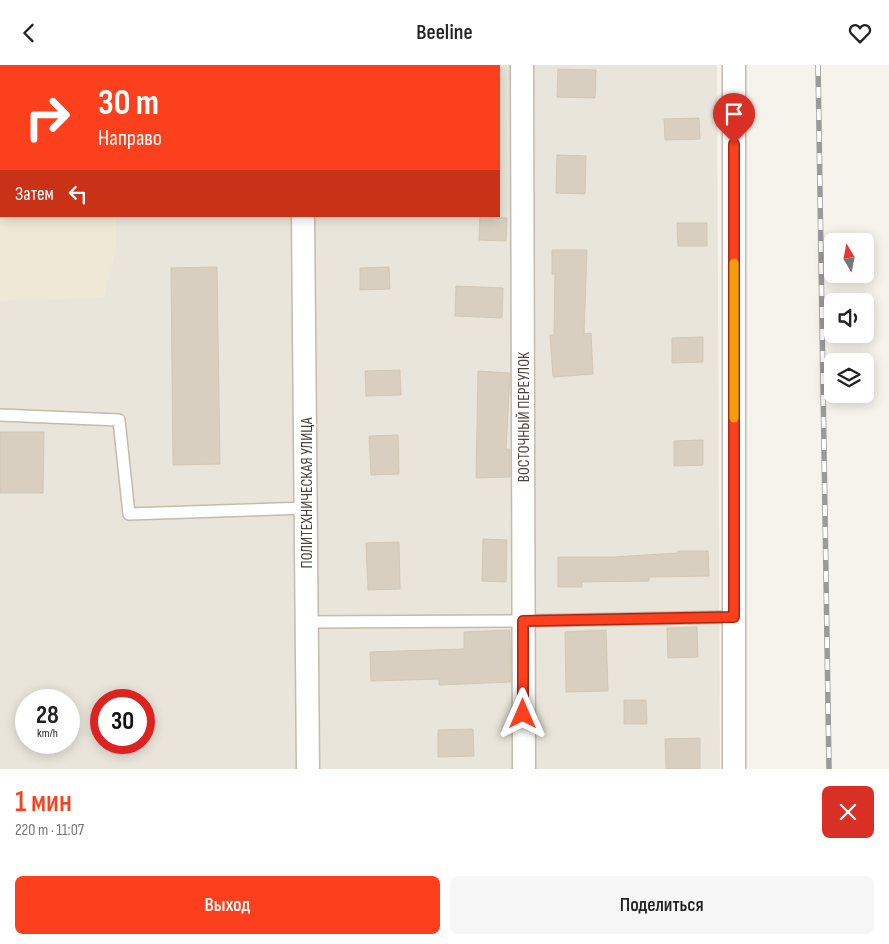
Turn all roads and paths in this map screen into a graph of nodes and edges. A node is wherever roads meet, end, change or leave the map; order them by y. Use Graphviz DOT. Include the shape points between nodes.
graph roads {
  1 [pos="522,65"];
  2 [pos="734,65"];
  3 [pos="303,217"];
  4 [pos="0,415"];
  5 [pos="307,508"];
  6 [pos="734,617"];
  7 [pos="523,621"];
  8 [pos="307,622"];
  9 [pos="308,769"];
  10 [pos="524,769"];
  11 [pos="734,769"];
  1 -- 7 [label="street, ВОСТОЧНЫЙ ПЕРЕУЛОК"];
  2 -- 6 [label="street"];
  3 -- 5 [label="street, ПОЛИТЕХНИЧЕСКАЯ УЛИЦА"];
  4 -- 5 [label="lane" via="119,419 129,513"];
  5 -- 8 [label="street, ПОЛИТЕХНИЧЕСКАЯ УЛИЦА"];
  6 -- 7 [label="lane"];
  6 -- 11 [label="street"];
  7 -- 8 [label="lane"];
  7 -- 10 [label="street, ВОСТОЧНЫЙ ПЕРЕУЛОК"];
  8 -- 9 [label="street, ПОЛИТЕХНИЧЕСКАЯ УЛИЦА"];
}
